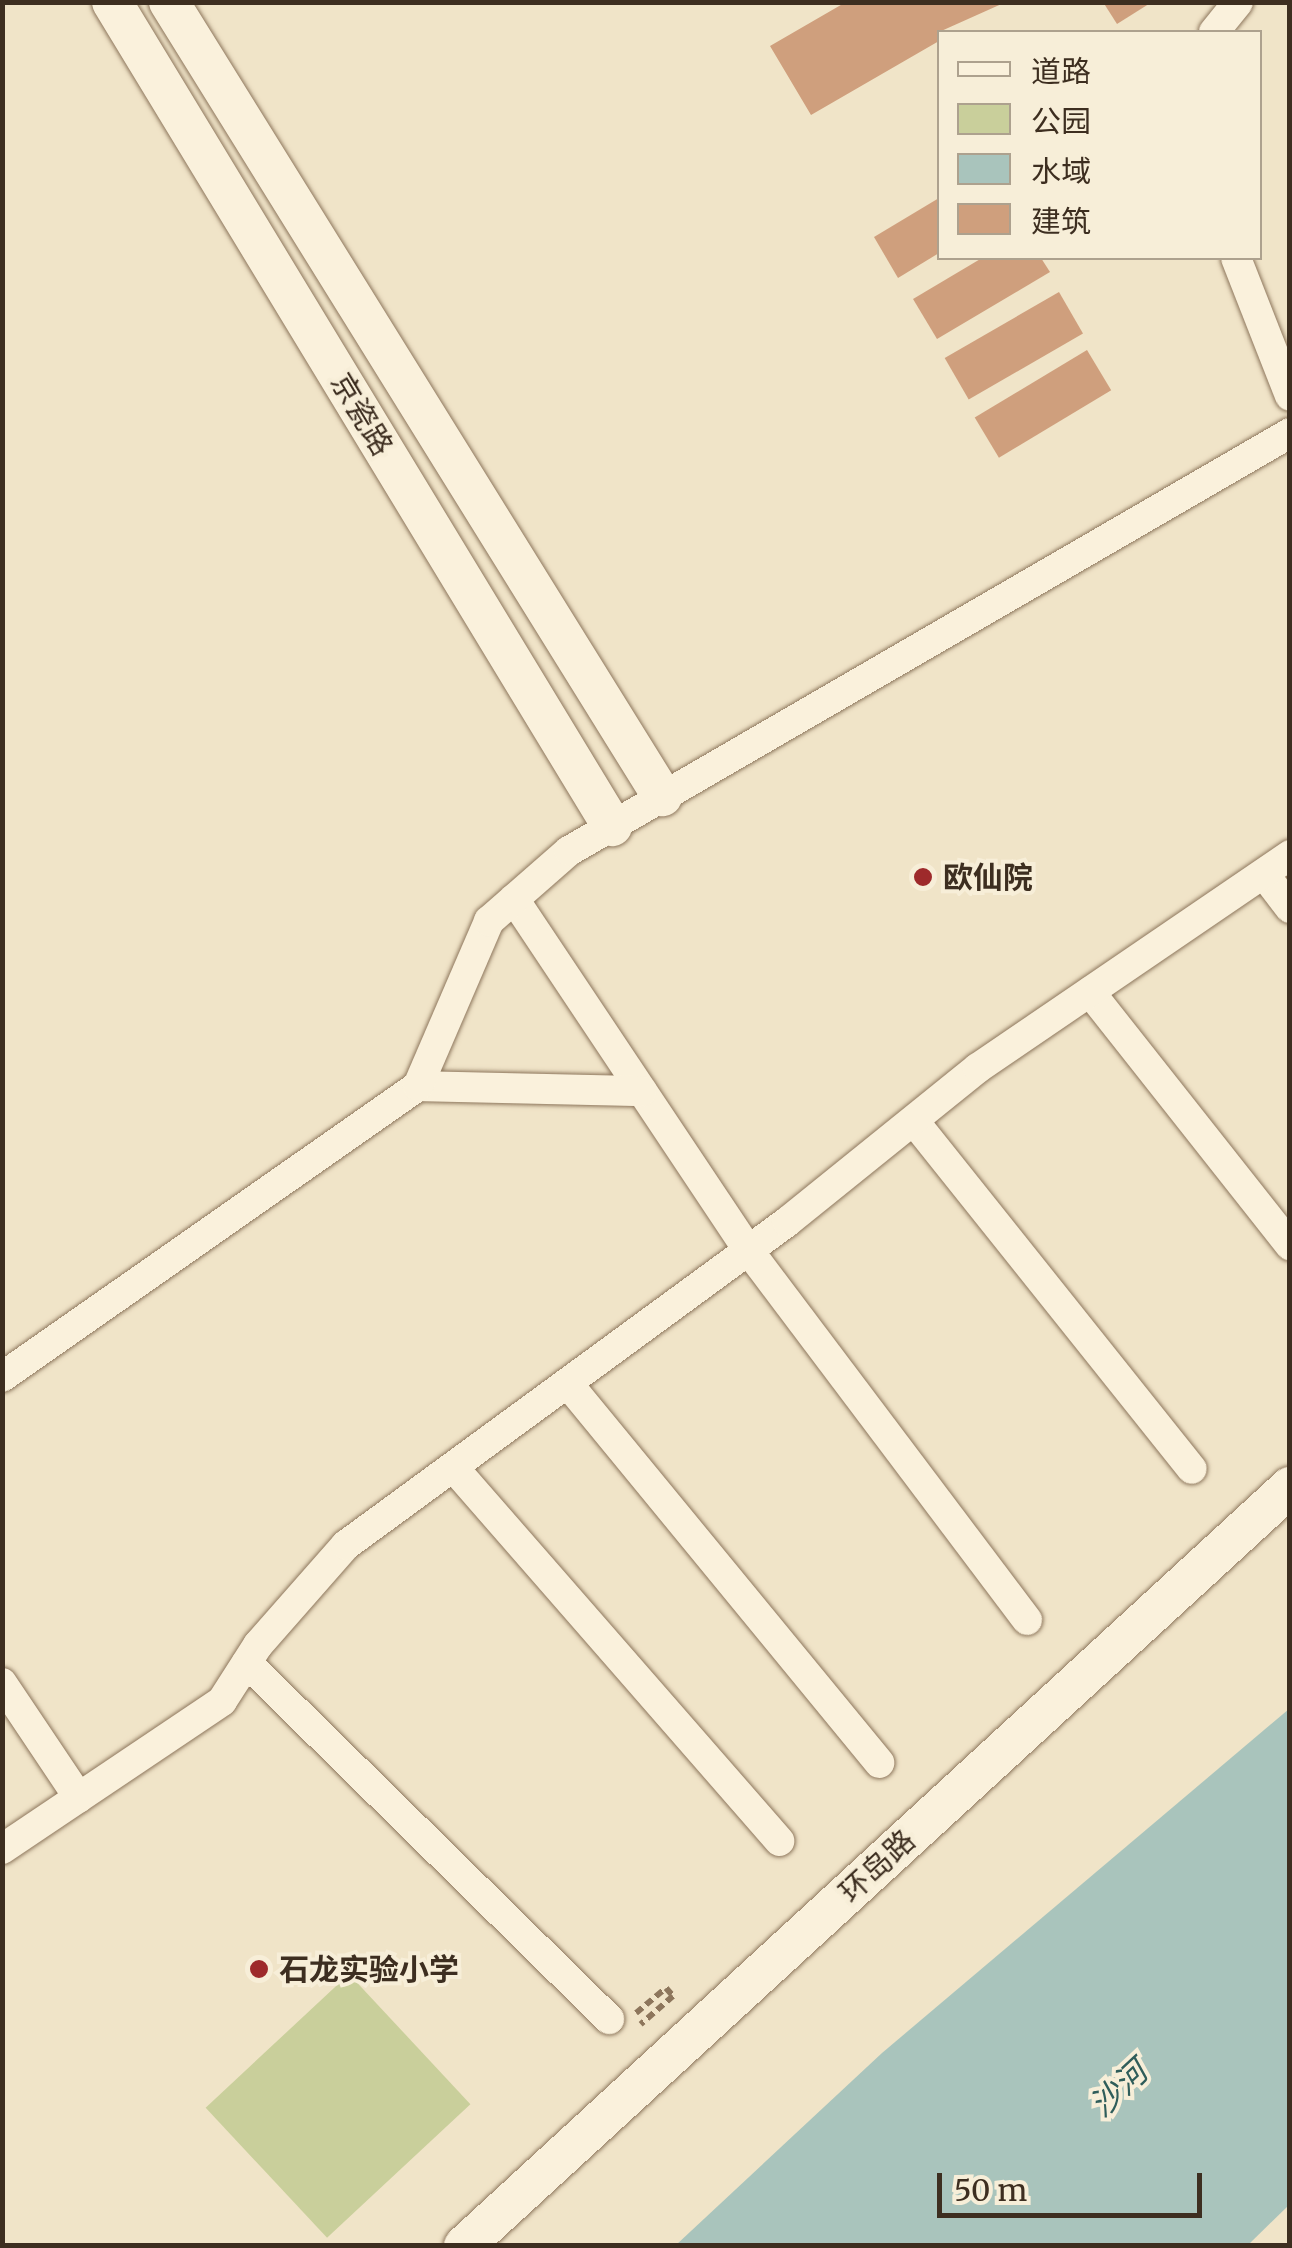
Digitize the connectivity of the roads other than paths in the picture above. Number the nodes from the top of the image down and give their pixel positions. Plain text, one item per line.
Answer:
1 (112, 2) edge
2 (169, 2) edge
3 (1238, 2) edge
4 (1216, 30) edge
5 (1237, 260) edge
6 (1290, 396) edge
7 (1290, 432) edge
8 (662, 796) junction
9 (612, 826) junction
10 (1290, 854) edge
11 (1264, 874) junction
12 (514, 899) junction
13 (1290, 908) edge
14 (1090, 992) junction
15 (418, 1086) junction
16 (642, 1091) junction
17 (914, 1121) junction
18 (1290, 1246) edge
19 (749, 1251) junction
20 (2, 1376) edge
21 (569, 1385) junction
22 (454, 1468) junction
23 (1192, 1469) dead end
24 (1290, 1488) edge
25 (1026, 1620) dead end
26 (247, 1663) junction
27 (2, 1683) edge
28 (878, 1763) dead end
29 (79, 1798) junction
30 (780, 1842) dead end
31 (2, 1849) edge
32 (609, 2019) dead end
33 (464, 2246) edge

1 - 9 street, 京瓷路
2 - 8 street, 京瓷路
3 - 4 street
5 - 6 street
7 - 8 street
8 - 9 street
9 - 12 street
10 - 11 street
11 - 13 street
11 - 14 street
12 - 15 street
12 - 16 street
14 - 17 street
14 - 18 street
15 - 16 street
15 - 20 street
16 - 19 street
17 - 19 street
17 - 23 street
19 - 21 street
19 - 25 street
21 - 22 street
21 - 28 street
22 - 26 street
22 - 30 street
24 - 33 street, 环岛路
26 - 29 street
26 - 32 street
27 - 29 street
29 - 31 street

